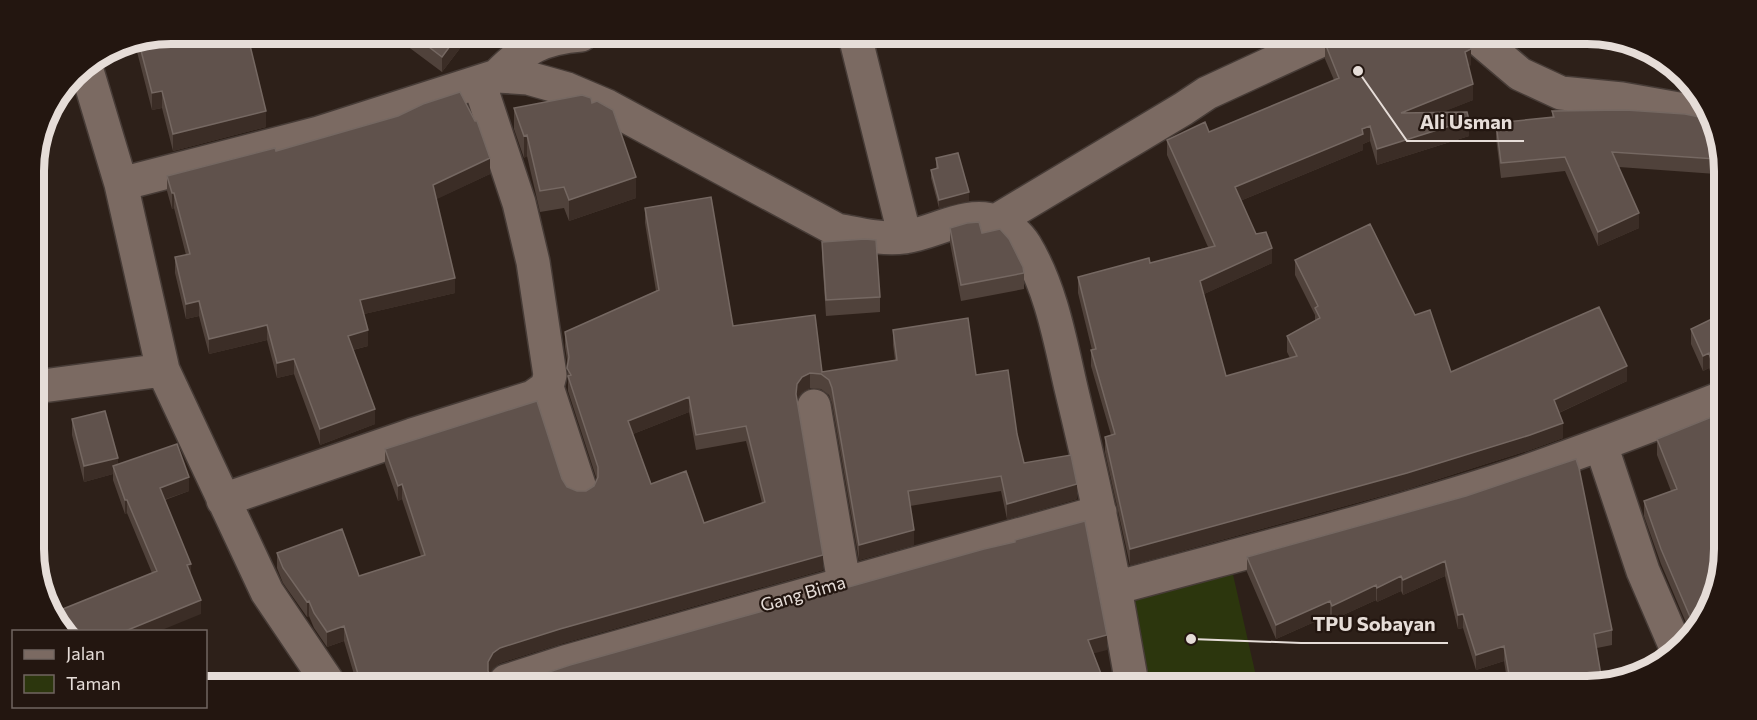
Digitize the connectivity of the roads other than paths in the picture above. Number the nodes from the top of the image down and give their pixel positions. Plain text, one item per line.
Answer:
1 (548, 44) edge
2 (857, 44) edge
3 (1313, 44) edge
4 (1485, 44) edge
5 (88, 74) edge
6 (494, 74) junction
7 (1700, 113) edge
8 (121, 184) junction
9 (996, 221) junction
10 (905, 237) junction
11 (163, 370) junction
12 (44, 386) edge
13 (547, 387) junction
14 (1714, 401) edge
15 (814, 406) dead end
16 (1600, 445) junction
17 (580, 488) edge
18 (224, 500) junction
19 (1100, 512) junction
20 (844, 583) junction
21 (1115, 588) junction
22 (1673, 641) edge
23 (324, 676) edge
24 (522, 676) edge
25 (1131, 676) edge

1 - 6 street
2 - 10 street
3 - 9 street
4 - 7 street
5 - 8 street
6 - 8 street
6 - 10 street
6 - 13 street
8 - 11 street
9 - 10 street
9 - 19 street
11 - 12 street
11 - 18 street
13 - 17 street
13 - 18 street
14 - 16 street
15 - 20 street
16 - 21 street
16 - 22 street
18 - 23 street
19 - 20 street, Gang Bima
19 - 21 street
20 - 24 street, Gang Bima
21 - 25 street

